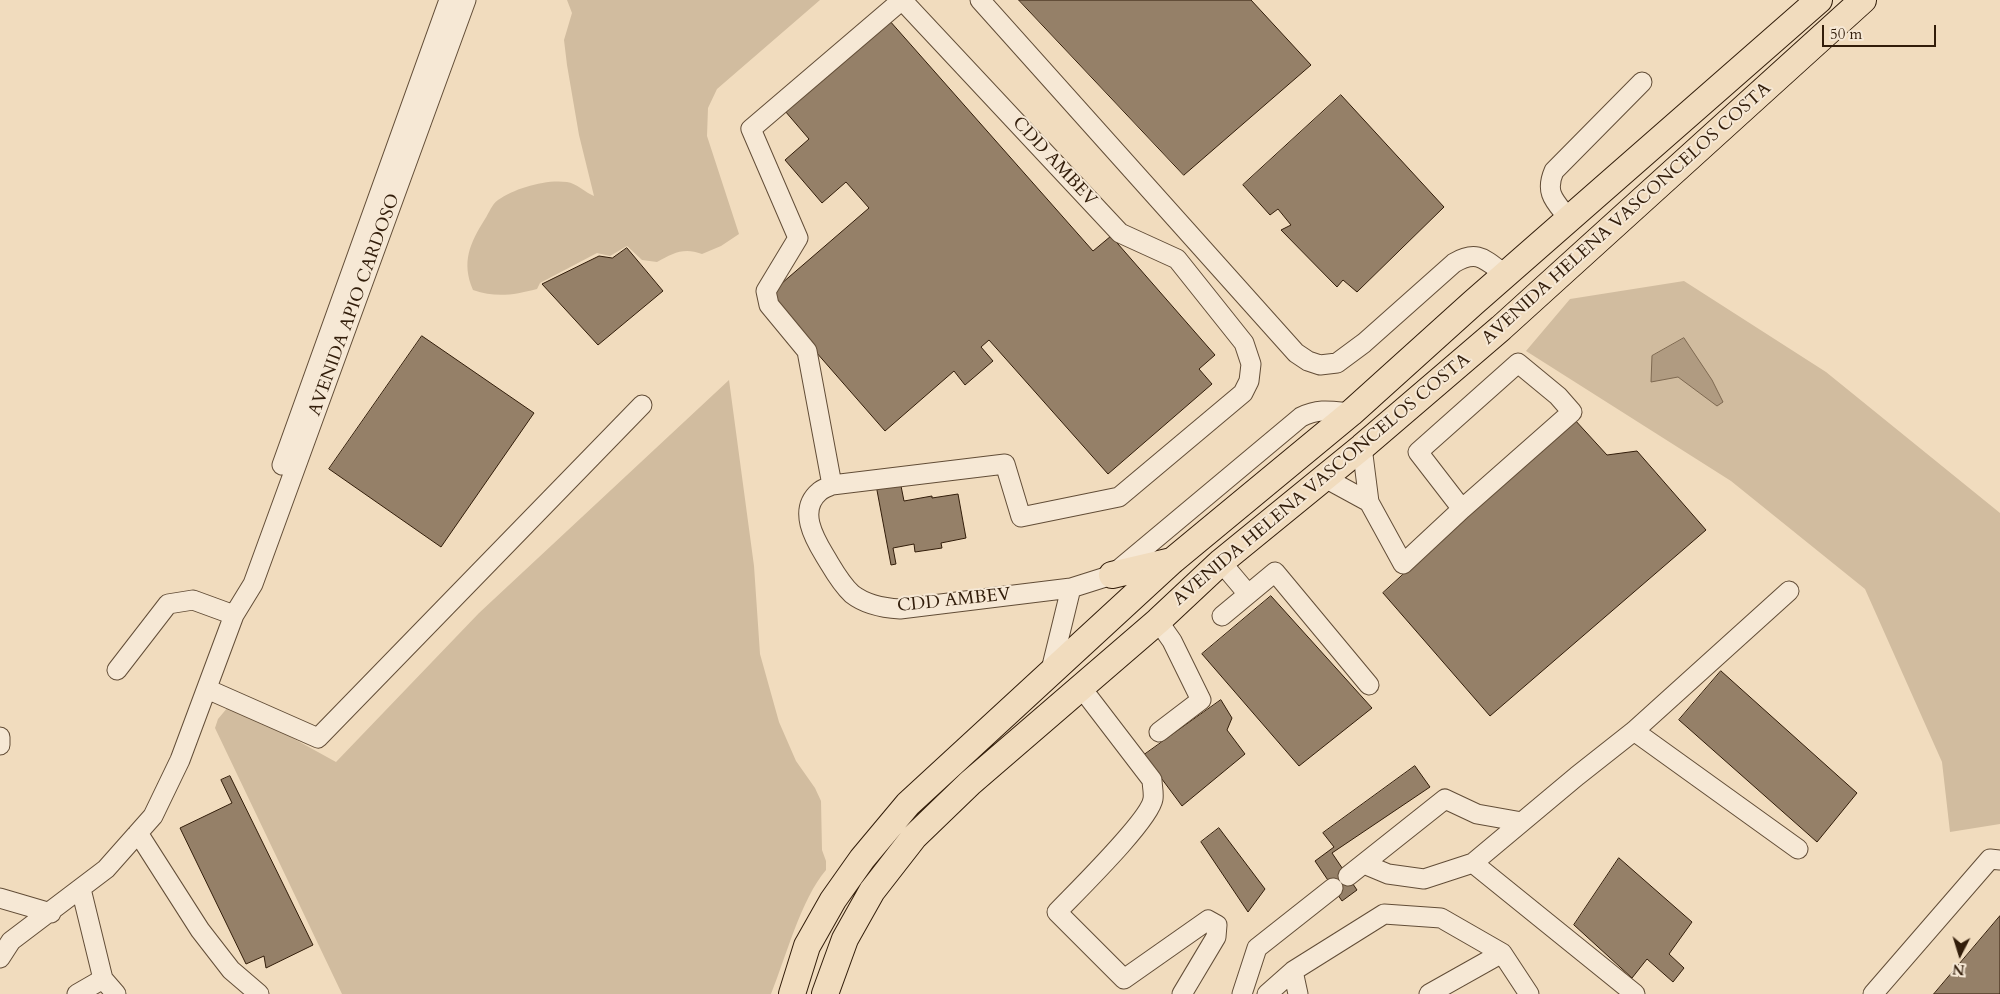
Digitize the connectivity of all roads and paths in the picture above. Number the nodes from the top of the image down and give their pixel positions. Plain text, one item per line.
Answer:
1 (450, 0) edge
2 (466, 0) edge
3 (980, 0) edge
4 (1819, 0) edge
5 (1863, 0) edge
6 (1642, 82) dead end
7 (1570, 219) junction
8 (1506, 275) junction
9 (642, 406) dead end
10 (1351, 413) junction
11 (1362, 447) junction
12 (1325, 478) junction
13 (832, 485) junction
14 (1369, 502) junction
15 (1462, 509) junction
16 (1172, 561) junction
17 (1221, 562) junction
18 (1112, 575) junction
19 (1071, 588) junction
20 (1789, 591) dead end
21 (1248, 594) junction
22 (236, 611) junction
23 (1222, 616) dead end
24 (1158, 620) junction
25 (117, 670) dead end
26 (1050, 675) junction
27 (1369, 685) dead end
28 (1080, 686) junction
29 (207, 689) junction
30 (1634, 731) junction
31 (1159, 732) dead end
32 (0, 737) edge
33 (0, 745) edge
34 (1522, 822) junction
35 (138, 833) junction
36 (1798, 849) dead end
37 (2000, 860) edge
38 (1473, 863) junction
39 (1364, 864) junction
40 (1348, 876) dead end
41 (1333, 888) dead end
42 (81, 889) junction
43 (0, 898) edge
44 (51, 913) junction
45 (6, 943) edge
46 (1502, 953) junction
47 (0, 958) edge
48 (1293, 971) junction
49 (103, 979) junction
50 (77, 994) edge
51 (116, 994) edge
52 (259, 994) edge
53 (792, 994) edge
54 (825, 994) edge
55 (1182, 994) edge
56 (1242, 994) edge
57 (1267, 994) edge
58 (1298, 994) edge
59 (1429, 994) edge
60 (1529, 994) edge
61 (1635, 994) edge
62 (1873, 994) edge

1 - 22 street, AVENIDA APIO CARDOSO
2 - 22 street, AVENIDA APIO CARDOSO
3 - 8 street
4 - 7 highway, AVENIDA HELENA VASCONCELOS COSTA
5 - 11 highway, AVENIDA HELENA VASCONCELOS COSTA
6 - 7 street
7 - 8 highway, AVENIDA HELENA VASCONCELOS COSTA
8 - 10 highway, AVENIDA HELENA VASCONCELOS COSTA
9 - 29 street
10 - 16 highway, AVENIDA HELENA VASCONCELOS COSTA
10 - 18 street
11 - 12 highway, AVENIDA HELENA VASCONCELOS COSTA
11 - 14 street
12 - 14 street
12 - 17 highway, AVENIDA HELENA VASCONCELOS COSTA
13 - 13 street, CDD AMBEV
13 - 19 street, CDD AMBEV
14 - 15 street
15 - 15 street
16 - 18 highway
16 - 26 highway, AVENIDA HELENA VASCONCELOS COSTA
17 - 21 street
17 - 24 highway, AVENIDA HELENA VASCONCELOS COSTA
18 - 19 street, CDD AMBEV
19 - 26 street
20 - 30 street
21 - 23 street
21 - 27 street
22 - 25 street
22 - 29 street, AVENIDA APIO CARDOSO
24 - 28 highway, AVENIDA HELENA VASCONCELOS COSTA
24 - 31 street
26 - 53 highway, AVENIDA HELENA VASCONCELOS COSTA
28 - 54 highway, AVENIDA HELENA VASCONCELOS COSTA
28 - 55 street
29 - 35 street, AVENIDA APIO CARDOSO
30 - 34 street
30 - 36 street
32 - 33 street
34 - 38 street
34 - 39 street
35 - 42 street, AVENIDA APIO CARDOSO
35 - 52 street
37 - 62 street
38 - 39 street
38 - 61 street
39 - 40 street
41 - 56 street
42 - 44 street, AVENIDA APIO CARDOSO
42 - 49 street
43 - 44 street
44 - 45 street, AVENIDA APIO CARDOSO
45 - 47 street, AVENIDA APIO CARDOSO
46 - 48 street
46 - 59 street
46 - 60 street
48 - 57 street
48 - 58 street
49 - 50 street
49 - 51 street

